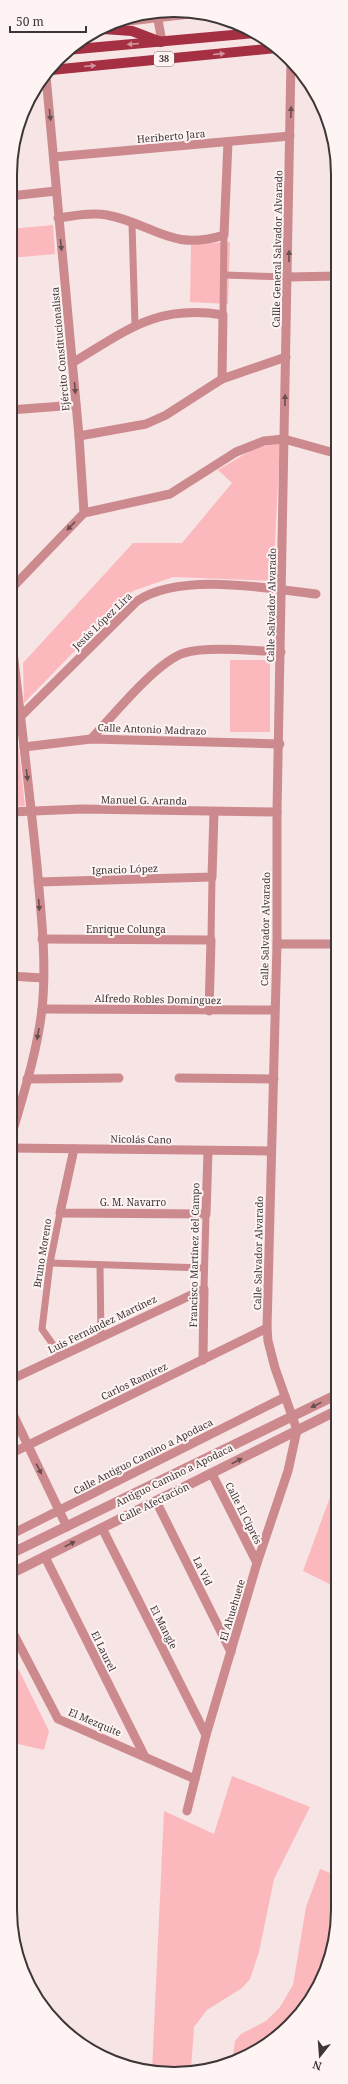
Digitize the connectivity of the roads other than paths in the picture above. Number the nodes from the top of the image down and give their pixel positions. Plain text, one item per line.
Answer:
1 (157, 18) edge
2 (111, 30) edge
3 (245, 34) edge
4 (162, 42) junction
5 (78, 49) edge
6 (269, 49) edge
7 (57, 69) edge
8 (291, 69) edge
9 (47, 82) edge
10 (290, 136) junction
11 (228, 142) junction
12 (54, 158) junction
13 (56, 191) junction
14 (17, 195) edge
15 (58, 218) junction
16 (132, 224) junction
17 (224, 235) junction
18 (224, 275) junction
19 (331, 276) edge
20 (288, 277) junction
21 (223, 315) junction
22 (135, 325) junction
23 (286, 357) junction
24 (72, 363) junction
25 (222, 379) junction
26 (76, 405) junction
27 (17, 409) edge
28 (79, 436) junction
29 (284, 439) junction
30 (331, 452) edge
31 (84, 513) junction
32 (17, 583) edge
33 (281, 590) junction
34 (316, 594) dead end
35 (281, 652) junction
36 (17, 683) edge
37 (21, 716) junction
38 (91, 739) junction
39 (280, 744) junction
40 (24, 747) junction
41 (32, 811) junction
42 (17, 812) edge
43 (214, 812) junction
44 (277, 812) junction
45 (212, 877) junction
46 (38, 882) junction
47 (42, 939) junction
48 (211, 940) junction
49 (277, 944) junction
50 (331, 944) edge
51 (17, 976) edge
52 (43, 978) junction
53 (42, 1008) junction
54 (274, 1010) junction
55 (209, 1011) junction
56 (119, 1078) dead end
57 (179, 1078) dead end
58 (27, 1079) junction
59 (274, 1079) junction
60 (17, 1116) edge
61 (17, 1148) edge
62 (74, 1149) junction
63 (208, 1150) junction
64 (271, 1151) junction
65 (60, 1213) junction
66 (206, 1214) junction
67 (50, 1264) junction
68 (100, 1265) junction
69 (204, 1268) junction
70 (204, 1289) junction
71 (267, 1328) junction
72 (101, 1338) junction
73 (61, 1356) junction
74 (203, 1360) junction
75 (17, 1377) edge
76 (285, 1397) junction
77 (331, 1397) edge
78 (331, 1414) edge
79 (294, 1415) junction
80 (17, 1424) edge
81 (298, 1430) junction
82 (26, 1445) junction
83 (17, 1450) edge
84 (212, 1474) junction
85 (156, 1501) junction
86 (60, 1510) junction
87 (67, 1527) junction
88 (102, 1528) junction
89 (17, 1532) edge
90 (17, 1551) edge
91 (45, 1557) junction
92 (257, 1563) junction
93 (17, 1571) edge
94 (17, 1641) edge
95 (231, 1652) junction
96 (206, 1735) junction
97 (144, 1755) junction
98 (195, 1779) junction
99 (187, 1812) dead end

1 - 4 street
2 - 4 main road
3 - 4 main road, 38
4 -> 5 main road, 38
7 -> 6 main road, 38
10 -> 8 street, Callle General Salvador Alvarado
9 -> 12 street, Ejército Constitucionalista
10 - 11 street, Heriberto Jara
20 -> 10 street, Callle General Salvador Alvarado
11 - 12 street, Heriberto Jara
11 - 17 street
12 - 13 street, Ejército Constitucionalista
13 - 14 street
13 - 15 street, Ejército Constitucionalista
15 - 16 street
15 -> 24 street, Ejército Constitucionalista
16 - 17 street
16 - 22 street
17 - 18 street
18 - 20 street
18 - 21 street
19 - 20 street
20 - 23 street, Callle General Salvador Alvarado
21 - 22 street
21 - 25 street
22 - 24 street
23 - 25 street
29 -> 23 street, Callle General Salvador Alvarado
24 -> 26 street, Ejército Constitucionalista
25 - 28 street
26 - 27 street
26 - 28 street, Ejército Constitucionalista
28 - 31 street, Ejército Constitucionalista
29 - 30 street
29 - 31 street
29 - 33 street, Calle Salvador Alvarado
31 -> 32 street
33 - 34 street, Jesús López Lira
33 - 35 street, Calle Salvador Alvarado
33 - 37 street, Jesús López Lira
35 - 38 street
35 - 39 street, Calle Salvador Alvarado
36 - 37 street
37 - 40 street
38 - 39 street, Calle Antonio Madrazo
38 - 40 street, Calle Antonio Madrazo
39 - 44 street, Calle Salvador Alvarado
40 -> 41 street
41 - 42 street, Manuel G. Aranda
41 - 43 street, Manuel G. Aranda
41 - 46 street
43 - 44 street, Manuel G. Aranda
43 - 45 street
44 - 49 street, Calle Salvador Alvarado
45 - 46 street, Ignacio López
45 - 48 street
46 -> 47 street
47 - 48 street, Enrique Colunga
47 - 52 street
48 - 55 street
49 - 50 street
49 - 54 street, Calle Salvador Alvarado
51 - 52 street
52 - 53 street
53 - 55 street, Alfredo Robles Domínguez
53 -> 58 street
54 - 55 street, Alfredo Robles Domínguez
54 - 59 street, Calle Salvador Alvarado
56 - 58 street
57 - 59 street
58 - 60 street
59 - 64 street, Calle Salvador Alvarado
61 - 62 street, Nicolás Cano
62 - 63 street, Nicolás Cano
62 - 65 street, Bruno Moreno
63 - 64 street, Nicolás Cano
63 - 66 street, Francisco Martínez del Campo
64 - 71 street, Calle Salvador Alvarado
65 - 66 street, G. M. Navarro
65 - 67 street, Bruno Moreno
66 - 69 street, Francisco Martínez del Campo
67 - 68 street
67 - 73 street, Bruno Moreno
68 - 69 street
68 - 72 street
69 - 70 street, Francisco Martínez del Campo
70 - 72 street, Luis Fernández Martínez
70 - 74 street, Francisco Martínez del Campo
71 - 74 street, Carlos Ramírez
71 - 76 street, Calle Salvador Alvarado
72 - 73 street, Luis Fernández Martínez
73 - 75 street, Luis Fernández Martínez
74 - 82 street, Carlos Ramírez
76 - 79 street, Calle Salvador Alvarado
76 - 86 street, Calle Antiguo Camino a Apodaca
77 -> 79 street, Antiguo Camino a Apodaca
78 - 81 street
79 - 81 street, El Ahuehuete
79 - 87 street, Antiguo Camino a Apodaca
80 - 82 street
84 -> 81 street, Calle Afectación
81 - 92 street, El Ahuehuete
82 - 83 street, Carlos Ramírez
82 -> 86 street
84 - 85 street, Calle Afectación
84 - 92 street, Calle El Ciprés
85 - 88 street, Calle Afectación
85 - 95 street, La Vid
86 - 87 street
86 - 89 street, Calle Antiguo Camino a Apodaca
87 - 90 street, Antiguo Camino a Apodaca
91 -> 88 street, Calle Afectación
88 - 96 street, El Mangle
91 - 93 street, Calle Afectación
91 - 97 street, El Laurel
92 - 95 street, El Ahuehuete
94 - 97 street, El Mezquite
95 - 96 street, El Ahuehuete
96 - 98 street, El Ahuehuete
97 - 98 street, El Mezquite
98 - 99 street, El Ahuehuete

